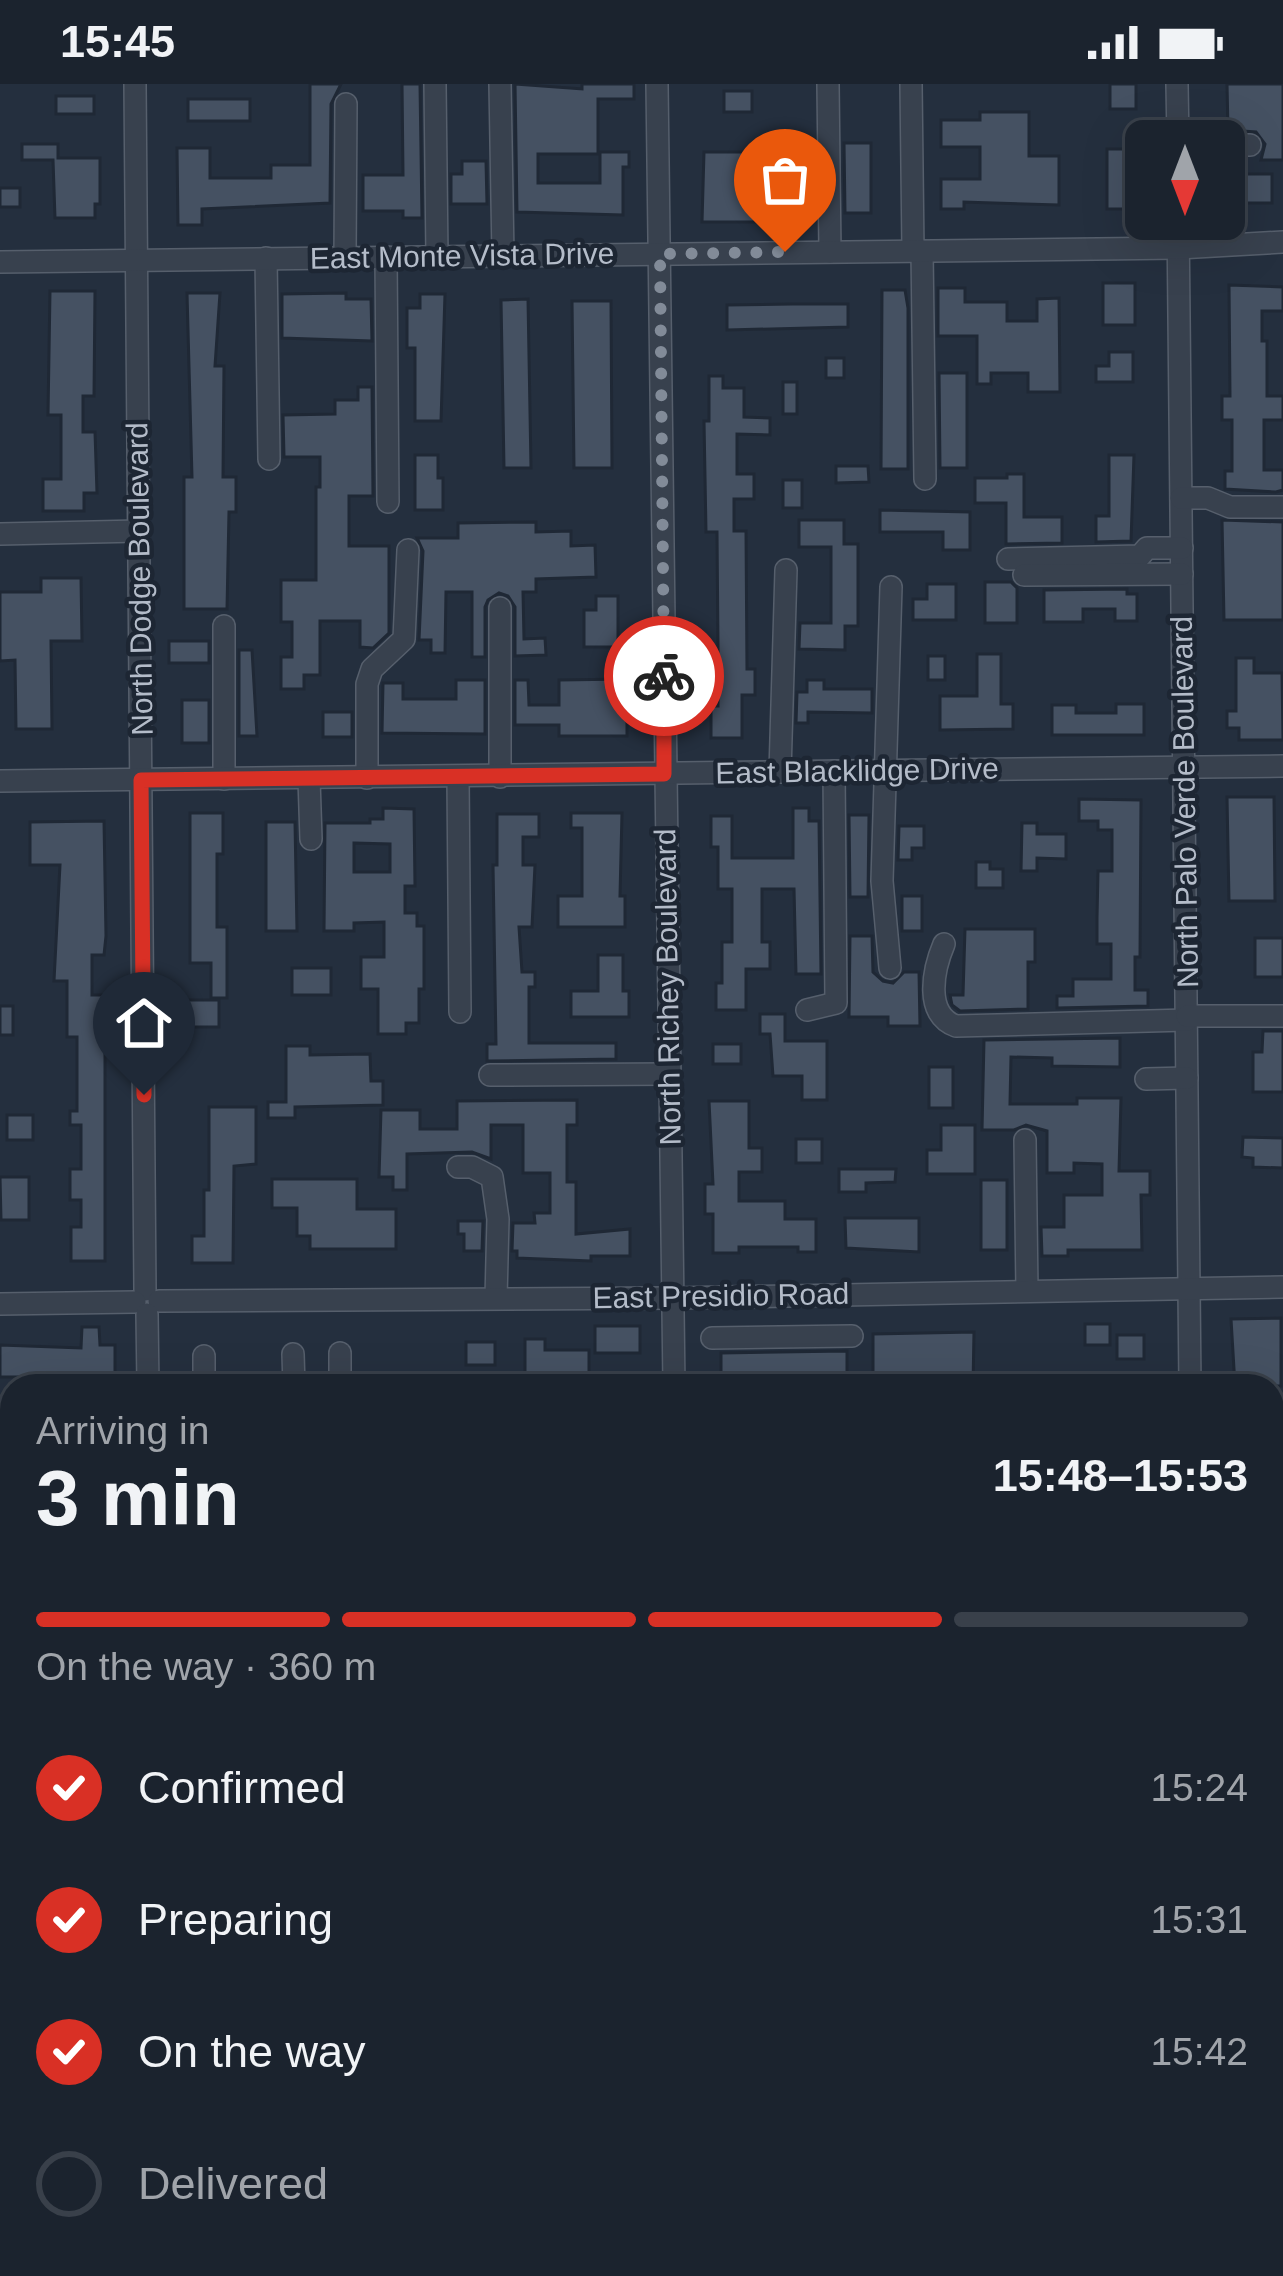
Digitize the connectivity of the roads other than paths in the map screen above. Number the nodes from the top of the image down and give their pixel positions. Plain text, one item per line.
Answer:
1 (135, 84) edge
2 (435, 84) edge
3 (500, 84) edge
4 (657, 84) edge
5 (828, 84) edge
6 (911, 84) edge
7 (1177, 84) edge
8 (346, 104) dead end
9 (1178, 120) edge
10 (1245, 146) edge
11 (1250, 146) dead end
12 (1179, 240) edge
13 (1283, 242) edge
14 (1179, 248) junction
15 (917, 251) junction
16 (830, 252) junction
17 (660, 254) junction
18 (437, 256) junction
19 (502, 256) junction
20 (345, 257) junction
21 (386, 257) junction
22 (266, 258) junction
23 (136, 260) junction
24 (0, 262) edge
25 (268, 459) dead end
26 (925, 478) dead end
27 (640, 497) dead end
28 (663, 497) junction
29 (1181, 498) junction
30 (388, 502) dead end
31 (1283, 506) edge
32 (140, 530) junction
33 (0, 533) edge
34 (1182, 548) junction
35 (408, 550) dead end
36 (1008, 559) dead end
37 (786, 570) dead end
38 (1182, 574) junction
39 (1024, 575) dead end
40 (891, 586) dead end
41 (500, 608) dead end
42 (224, 626) dead end
43 (1283, 766) edge
44 (1185, 768) junction
45 (886, 770) junction
46 (834, 771) junction
47 (780, 772) junction
48 (664, 774) junction
49 (500, 777) junction
50 (367, 778) junction
51 (458, 778) junction
52 (224, 779) junction
53 (309, 779) junction
54 (141, 780) junction
55 (0, 781) edge
56 (311, 839) dead end
57 (944, 944) dead end
58 (890, 968) dead end
59 (807, 1010) dead end
60 (460, 1012) dead end
61 (1283, 1016) edge
62 (1187, 1018) junction
63 (669, 1074) junction
64 (490, 1075) dead end
65 (1187, 1078) junction
66 (1147, 1079) dead end
67 (1025, 1140) dead end
68 (458, 1167) dead end
69 (1283, 1287) edge
70 (1189, 1289) junction
71 (1027, 1291) junction
72 (496, 1298) junction
73 (674, 1298) junction
74 (147, 1301) junction
75 (0, 1304) edge
76 (853, 1336) dead end
77 (712, 1338) dead end
78 (340, 1353) dead end
79 (293, 1354) dead end
80 (204, 1356) dead end
81 (148, 1374) edge
82 (204, 1374) edge
83 (294, 1374) edge
84 (340, 1374) edge
85 (674, 1374) edge
86 (1190, 1374) edge

1 - 23 street, North Dodge Boulevard
2 - 18 street
3 - 19 street
4 - 17 street, North Richey Boulevard
5 - 16 street
6 - 15 street
7 - 9 street
8 - 20 street
10 - 11 street
12 - 14 street, North Palo Verde Boulevard
13 - 14 street, East Monte Vista Drive
14 - 15 street, East Monte Vista Drive
14 - 29 street, North Palo Verde Boulevard
15 - 16 street, East Monte Vista Drive
15 - 26 street
16 - 17 street, East Monte Vista Drive
17 - 19 street, East Monte Vista Drive
17 - 28 street, North Richey Boulevard
18 - 19 street, East Monte Vista Drive
18 - 21 street, East Monte Vista Drive
20 - 21 street, East Monte Vista Drive
20 - 22 street, East Monte Vista Drive
21 - 30 street
22 - 23 street, East Monte Vista Drive
22 - 25 street
23 - 24 street, East Monte Vista Drive
23 - 32 street, North Dodge Boulevard
27 - 28 street
28 - 48 street, North Richey Boulevard
29 - 31 street
29 - 34 street, North Palo Verde Boulevard
32 - 33 street
32 - 54 street, North Dodge Boulevard
34 - 36 street
34 - 38 street, North Palo Verde Boulevard
35 - 50 street
37 - 47 street
38 - 39 street
38 - 44 street, North Palo Verde Boulevard
40 - 45 street
41 - 49 street
42 - 52 street
43 - 44 street, East Blacklidge Drive
44 - 45 street, East Blacklidge Drive
44 - 62 street, North Palo Verde Boulevard
45 - 46 street, East Blacklidge Drive
45 - 58 street
46 - 47 street, East Blacklidge Drive
46 - 59 street
47 - 48 street, East Blacklidge Drive
48 - 49 street, East Blacklidge Drive
48 - 63 street, North Richey Boulevard
49 - 51 street, East Blacklidge Drive
50 - 51 street, East Blacklidge Drive
50 - 53 street, East Blacklidge Drive
51 - 60 street
52 - 53 street, East Blacklidge Drive
52 - 54 street, East Blacklidge Drive
53 - 56 street
54 - 55 street, East Blacklidge Drive
54 - 74 street, North Dodge Boulevard
57 - 62 street
61 - 62 street
62 - 65 street, North Palo Verde Boulevard
63 - 64 street
63 - 73 street, North Richey Boulevard
65 - 66 street
65 - 70 street, North Palo Verde Boulevard
67 - 71 street
68 - 72 street
69 - 70 street, East Presidio Road
70 - 71 street, East Presidio Road
70 - 86 street, North Palo Verde Boulevard
71 - 73 street, East Presidio Road
72 - 73 street, East Presidio Road
72 - 74 street, East Presidio Road
73 - 85 street, North Richey Boulevard
74 - 75 street, East Presidio Road
74 - 81 street, North Dodge Boulevard
76 - 77 street
78 - 84 street
79 - 83 street
80 - 82 street

